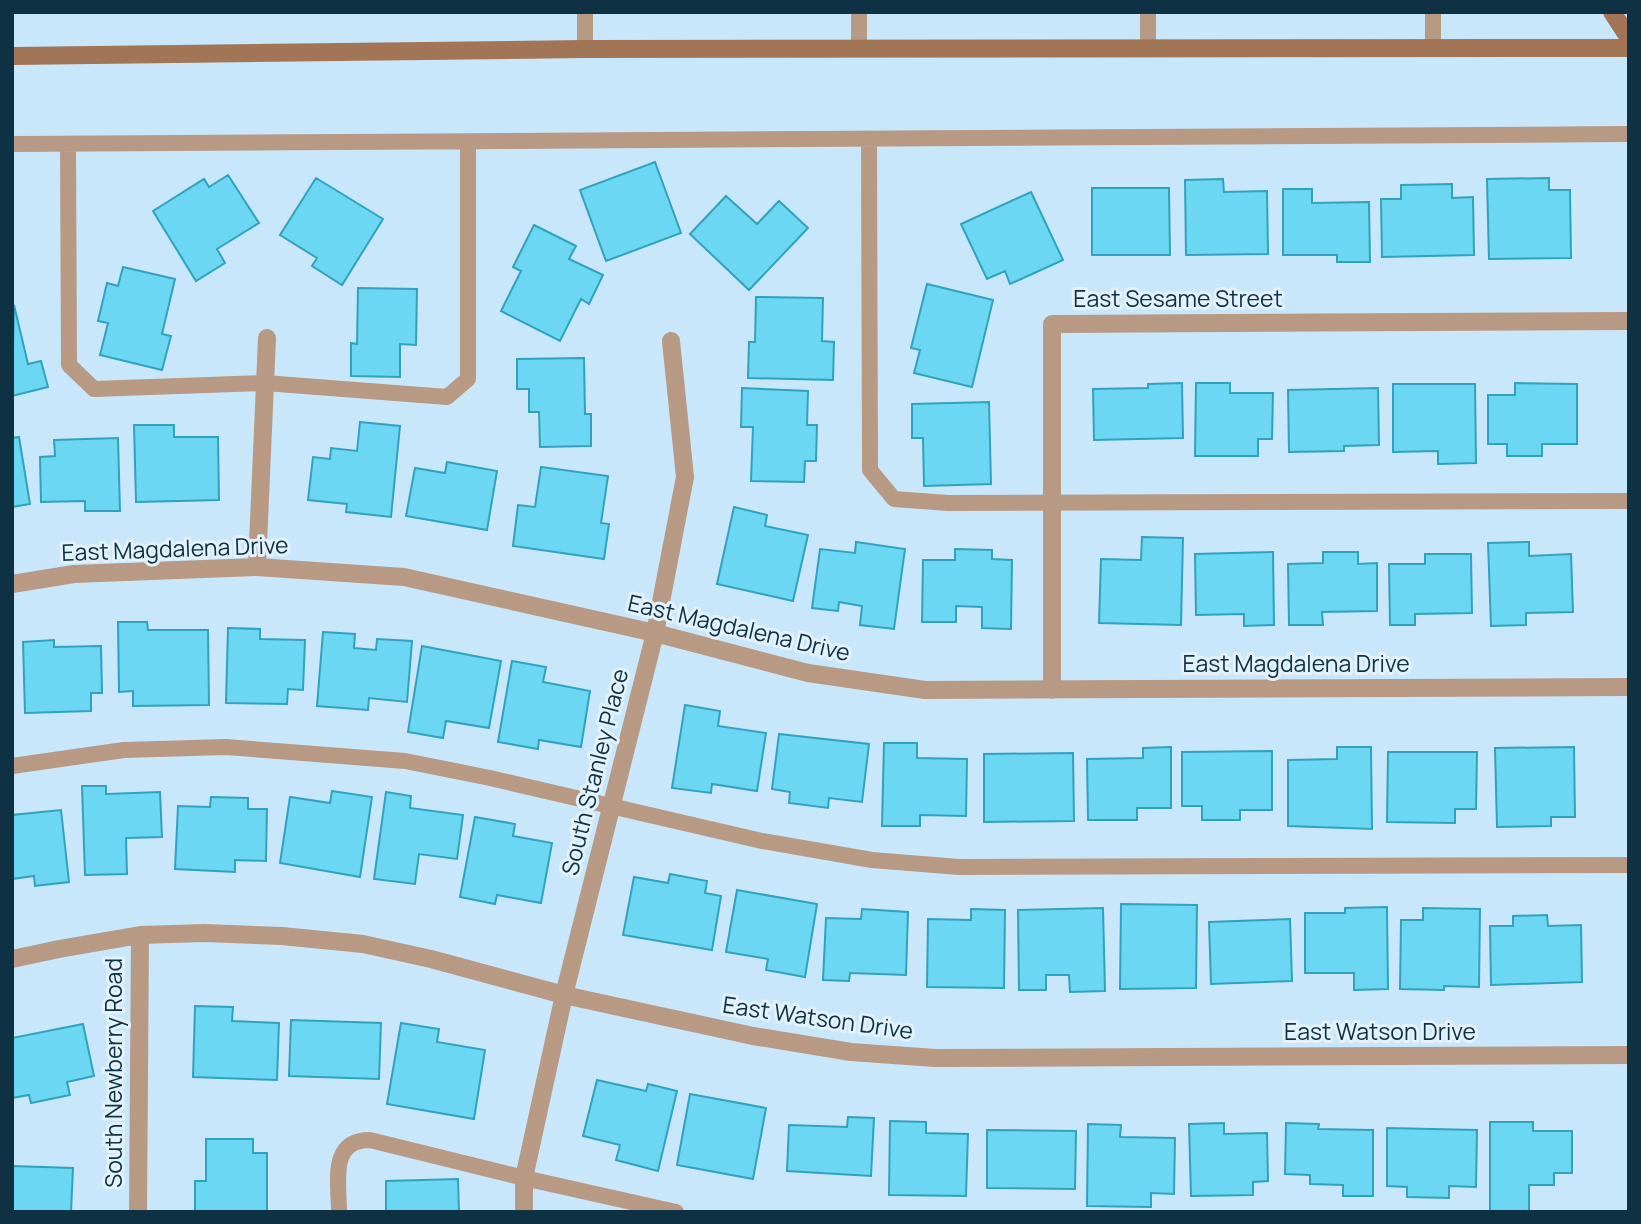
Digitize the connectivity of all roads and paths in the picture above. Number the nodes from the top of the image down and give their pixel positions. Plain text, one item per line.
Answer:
1 (585, 12) edge
2 (859, 12) edge
3 (1148, 12) edge
4 (1433, 12) edge
5 (1612, 12) edge
6 (1629, 38) edge
7 (1148, 47) junction
8 (1433, 47) junction
9 (859, 48) junction
10 (1629, 48) edge
11 (585, 49) junction
12 (12, 56) edge
13 (1629, 135) edge
14 (869, 139) junction
15 (468, 142) junction
16 (12, 144) edge
17 (68, 144) junction
18 (1629, 321) edge
19 (267, 338) dead end
20 (671, 341) dead end
21 (265, 383) junction
22 (1629, 501) edge
23 (1052, 503) junction
24 (257, 567) junction
25 (12, 584) edge
26 (654, 634) junction
27 (1629, 687) edge
28 (1052, 690) junction
29 (12, 766) edge
30 (611, 806) junction
31 (1629, 865) edge
32 (140, 935) junction
33 (12, 959) edge
34 (564, 995) junction
35 (1629, 1055) edge
36 (524, 1178) junction
37 (138, 1212) edge
38 (339, 1212) edge
39 (523, 1212) edge
40 (677, 1212) edge

1 - 11 lane
2 - 9 lane
3 - 7 lane
4 - 8 lane
5 - 6 street
7 - 8 street
7 - 9 street
8 - 10 street
9 - 11 street
11 - 12 street
13 - 14 lane
14 - 15 lane
14 - 23 lane
15 - 17 lane
15 - 21 lane
16 - 17 lane
17 - 21 lane
18 - 23 street, East Sesame Street
19 - 21 street
20 - 26 street, South Stanley Place
21 - 24 street
22 - 23 lane
23 - 28 street, East Sesame Street
24 - 25 street, East Magdalena Drive
24 - 26 street, East Magdalena Drive
26 - 28 street, East Magdalena Drive
26 - 30 street, South Stanley Place
27 - 28 street, East Magdalena Drive
29 - 30 lane
30 - 31 lane
30 - 34 street, South Stanley Place
32 - 33 street, East Watson Drive
32 - 34 street, East Watson Drive
32 - 37 street, South Newberry Road
34 - 35 street, East Watson Drive
34 - 36 street, South Stanley Place
36 - 38 lane
36 - 39 street, South Stanley Place
36 - 40 lane

